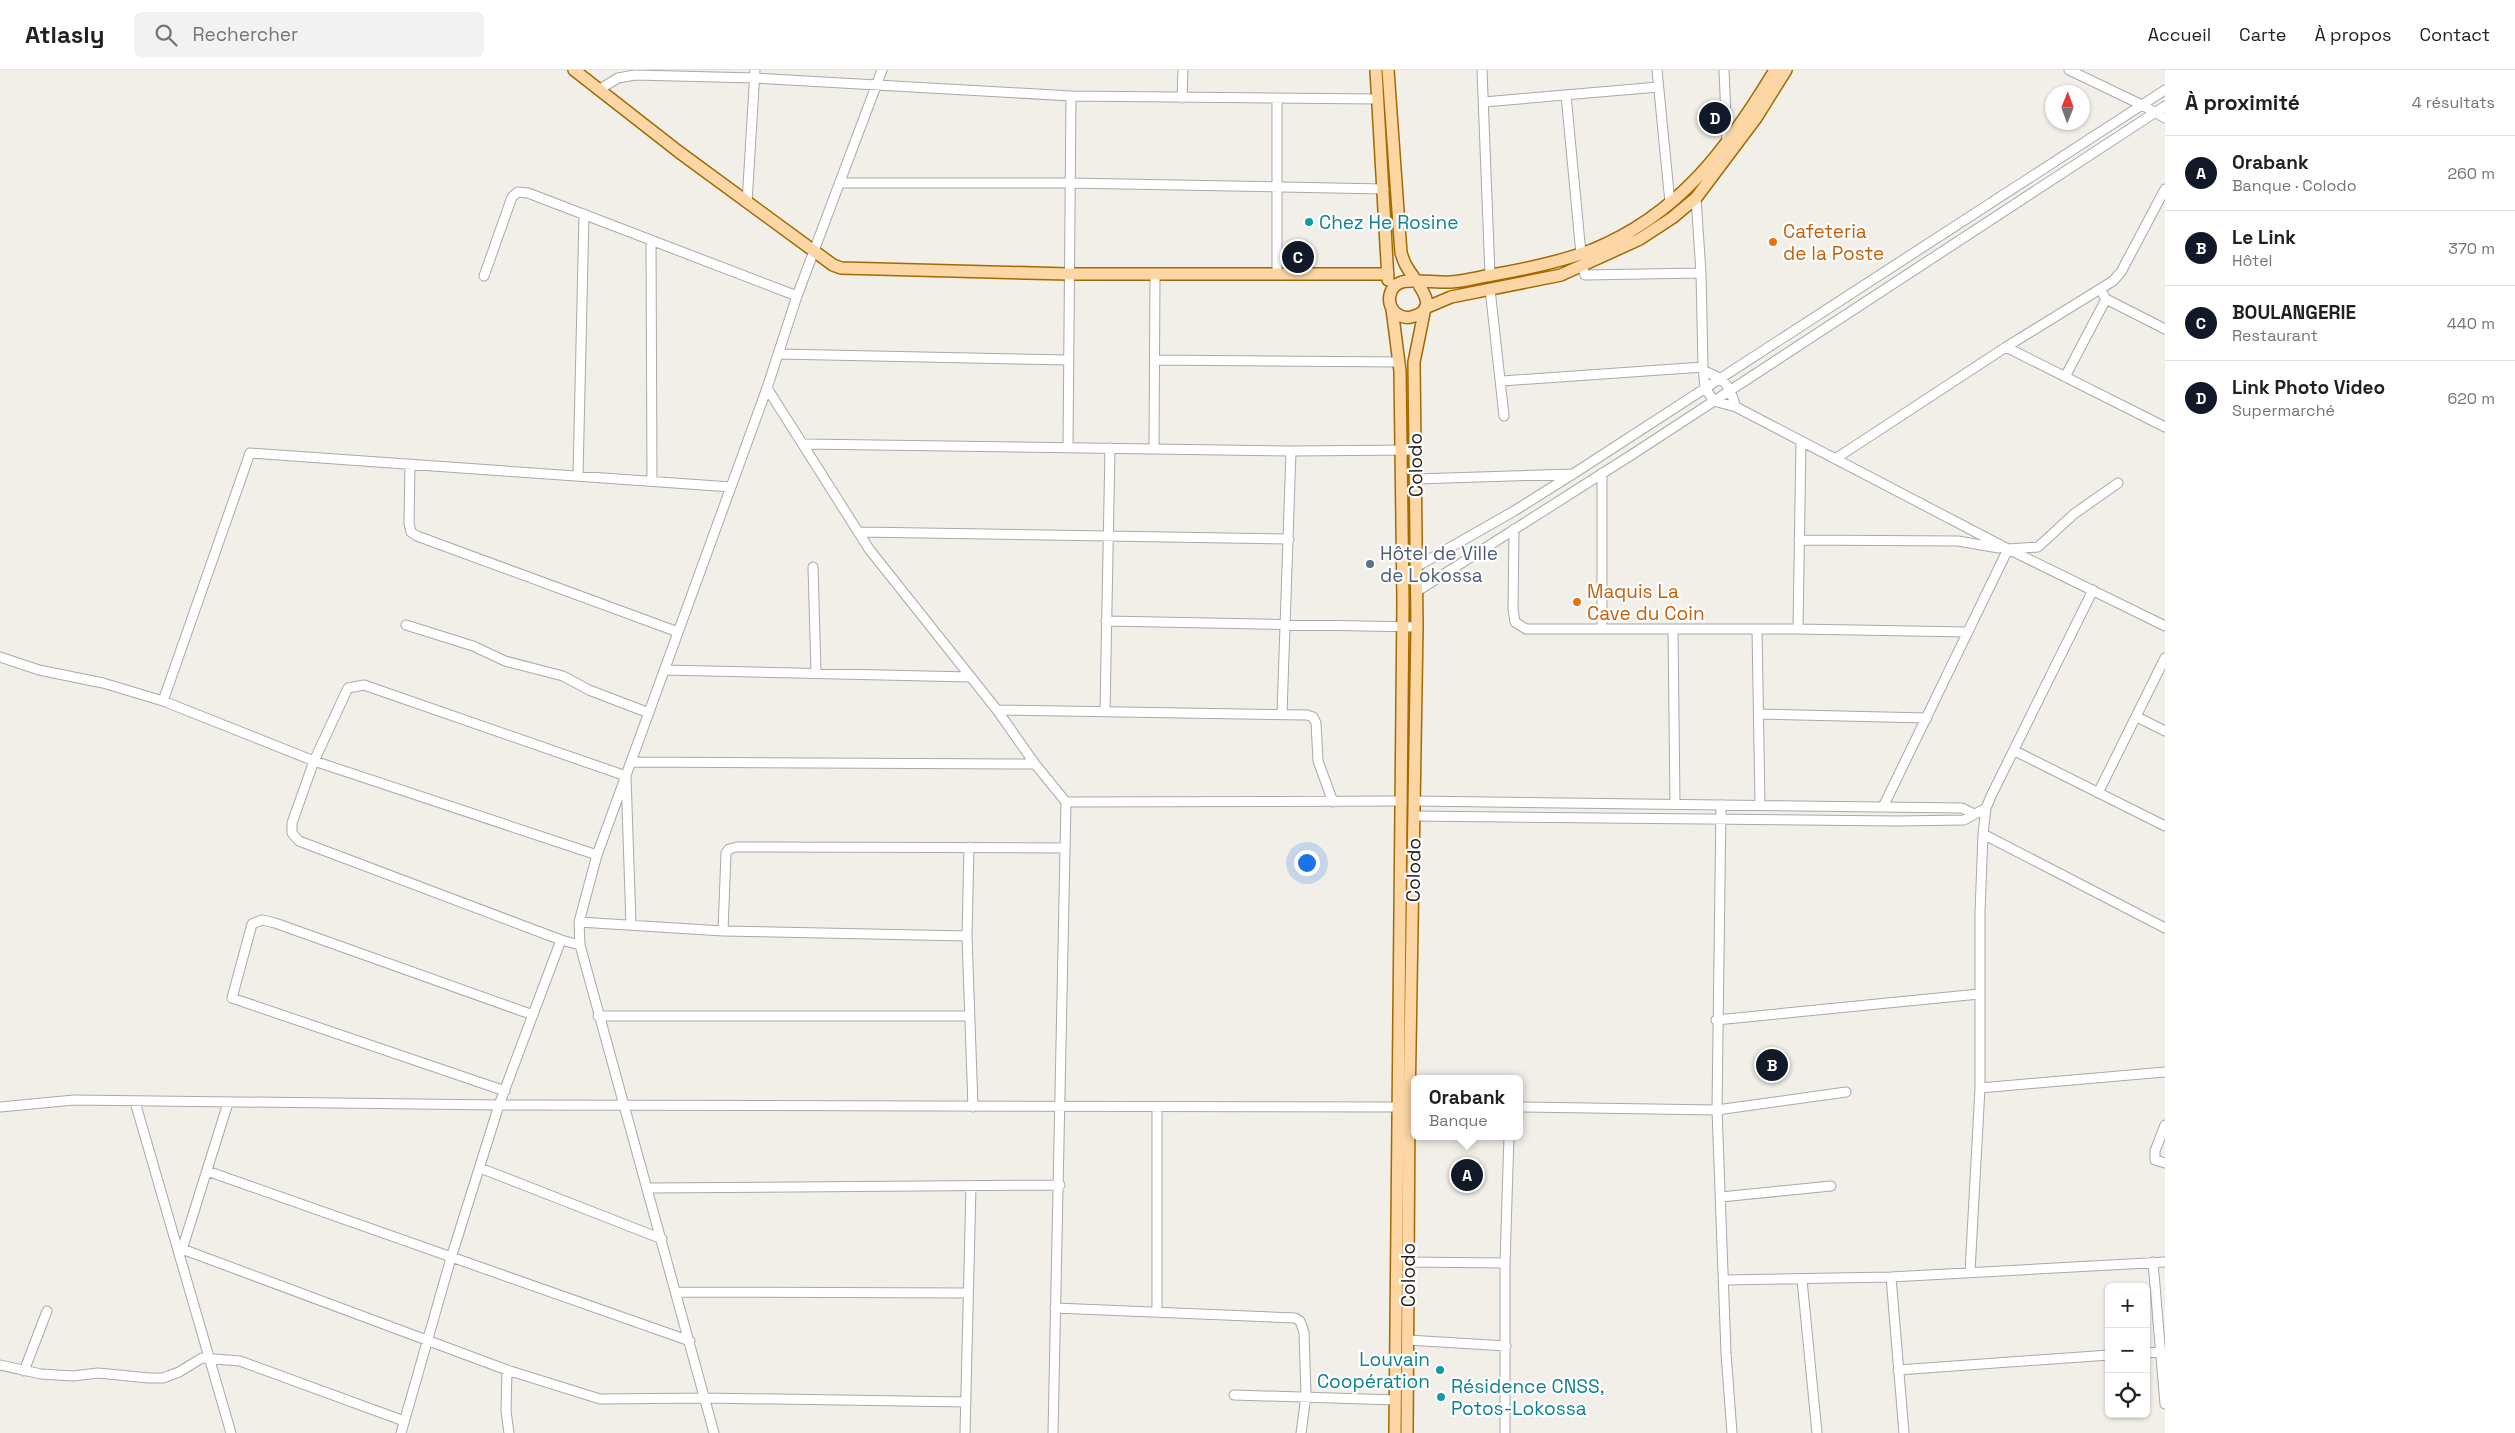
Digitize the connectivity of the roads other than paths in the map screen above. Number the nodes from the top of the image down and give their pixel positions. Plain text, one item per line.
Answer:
1 (574, 70) edge
2 (882, 70) edge
3 (1183, 70) edge
4 (1376, 70) edge
5 (1388, 70) edge
6 (1482, 70) edge
7 (1656, 70) edge
8 (1724, 70) edge
9 (1775, 70) edge
10 (1786, 70) edge
11 (2069, 70) edge
12 (755, 74) edge
13 (876, 86) junction
14 (1658, 87) junction
15 (600, 89) junction
16 (2165, 90) edge
17 (1566, 95) junction
18 (1070, 96) junction
19 (1182, 98) junction
20 (1277, 99) junction
21 (1378, 99) junction
22 (1484, 102) junction
23 (2142, 105) junction
24 (2165, 106) edge
25 (2155, 112) junction
26 (2165, 118) edge
27 (1727, 143) junction
28 (841, 183) junction
29 (1069, 183) junction
30 (1276, 186) junction
31 (1384, 189) junction
32 (2165, 189) edge
33 (1696, 198) junction
34 (747, 203) junction
35 (1670, 204) junction
36 (584, 214) junction
37 (651, 240) junction
38 (814, 252) junction
39 (1581, 254) junction
40 (1582, 266) junction
41 (1277, 273) junction
42 (1701, 273) junction
43 (1068, 274) junction
44 (1154, 274) junction
45 (1388, 274) junction
46 (484, 276) dead end
47 (1490, 276) junction
48 (1416, 282) junction
49 (1490, 289) junction
50 (2100, 289) junction
51 (797, 296) junction
52 (2106, 299) junction
53 (1390, 305) junction
54 (1425, 308) junction
55 (2165, 329) edge
56 (2006, 347) junction
57 (778, 354) junction
58 (1068, 360) junction
59 (1155, 360) junction
60 (1399, 362) junction
61 (1703, 369) junction
62 (1721, 377) junction
63 (2065, 377) junction
64 (1502, 381) junction
65 (767, 388) junction
66 (1705, 388) junction
67 (1730, 390) junction
68 (1714, 401) junction
69 (1736, 407) junction
70 (1504, 416) dead end
71 (2165, 427) edge
72 (1801, 441) junction
73 (805, 444) junction
74 (1068, 447) junction
75 (1110, 448) junction
76 (1154, 448) junction
77 (1400, 450) junction
78 (1414, 450) junction
79 (1291, 451) junction
80 (1835, 459) junction
81 (410, 464) junction
82 (1602, 473) junction
83 (1573, 474) junction
84 (578, 476) junction
85 (1416, 479) junction
86 (652, 481) junction
87 (2118, 483) dead end
88 (731, 487) junction
89 (1514, 529) junction
90 (859, 532) junction
91 (1108, 536) junction
92 (1289, 539) junction
93 (1799, 540) junction
94 (2008, 550) junction
95 (813, 567) dead end
96 (1416, 567) junction
97 (2093, 590) junction
98 (1416, 592) junction
99 (1106, 621) junction
100 (406, 625) dead end
101 (1285, 625) junction
102 (2165, 626) edge
103 (1402, 627) junction
104 (1417, 628) junction
105 (1602, 628) junction
106 (1673, 629) junction
107 (1757, 629) junction
108 (1798, 629) junction
109 (678, 632) junction
110 (1967, 632) junction
111 (0, 657) edge
112 (2165, 658) edge
113 (664, 670) junction
114 (816, 673) junction
115 (970, 677) junction
116 (163, 701) junction
117 (997, 710) junction
118 (1105, 710) junction
119 (648, 713) junction
120 (1282, 714) junction
121 (1758, 714) junction
122 (2137, 717) junction
123 (1926, 718) junction
124 (2165, 731) edge
125 (2015, 751) junction
126 (314, 761) junction
127 (631, 762) junction
128 (1035, 764) junction
129 (626, 776) junction
130 (2098, 793) junction
131 (1414, 801) junction
132 (1066, 802) junction
133 (1333, 802) junction
134 (1402, 802) junction
135 (1675, 804) junction
136 (1721, 805) junction
137 (1760, 805) junction
138 (1883, 808) junction
139 (1986, 808) junction
140 (1974, 814) junction
141 (1414, 816) junction
142 (1721, 820) junction
143 (2165, 826) edge
144 (1983, 834) junction
145 (970, 847) junction
146 (1065, 848) junction
147 (597, 855) junction
148 (580, 922) junction
149 (631, 925) junction
150 (2165, 928) edge
151 (723, 931) junction
152 (968, 936) junction
153 (561, 940) junction
154 (580, 945) junction
155 (1979, 994) junction
156 (533, 1015) junction
157 (598, 1016) junction
158 (969, 1016) junction
159 (1716, 1020) junction
160 (2165, 1072) edge
161 (1412, 1075) edge
162 (1980, 1088) junction
163 (505, 1091) junction
164 (1846, 1092) dead end
165 (135, 1102) junction
166 (228, 1103) junction
167 (499, 1105) junction
168 (623, 1105) junction
169 (973, 1106) junction
170 (0, 1107) edge
171 (1061, 1107) junction
172 (1157, 1107) junction
173 (1397, 1107) junction
174 (1411, 1107) edge
175 (1523, 1107) edge
176 (1717, 1110) junction
177 (2165, 1124) edge
178 (1411, 1140) edge
179 (1509, 1140) edge
180 (2165, 1163) edge
181 (480, 1168) junction
182 (207, 1171) junction
183 (1060, 1185) junction
184 (971, 1186) junction
185 (1831, 1186) dead end
186 (648, 1188) junction
187 (1722, 1198) junction
188 (662, 1239) junction
189 (181, 1252) junction
190 (451, 1258) junction
191 (1408, 1262) junction
192 (2153, 1262) junction
193 (2165, 1262) edge
194 (1506, 1263) junction
195 (1970, 1272) junction
196 (1891, 1278) junction
197 (1725, 1280) junction
198 (1802, 1280) junction
199 (676, 1292) junction
200 (968, 1294) junction
201 (1055, 1308) junction
202 (47, 1311) dead end
203 (1158, 1311) junction
204 (428, 1339) junction
205 (1408, 1340) junction
206 (690, 1341) junction
207 (1506, 1346) junction
208 (2161, 1352) junction
209 (2150, 1353) edge
210 (2105, 1355) edge
211 (209, 1359) junction
212 (0, 1365) edge
213 (507, 1370) junction
214 (1898, 1370) junction
215 (24, 1371) junction
216 (1234, 1395) dead end
217 (1306, 1396) junction
218 (705, 1398) junction
219 (1395, 1400) junction
220 (966, 1402) junction
221 (2165, 1404) edge
222 (404, 1421) junction
223 (231, 1433) edge
224 (400, 1433) edge
225 (509, 1433) edge
226 (714, 1433) edge
227 (965, 1433) edge
228 (1053, 1433) edge
229 (1301, 1433) edge
230 (1396, 1433) edge
231 (1407, 1433) edge
232 (1505, 1433) edge
233 (1732, 1433) edge
234 (1817, 1433) edge
235 (1904, 1433) edge

1 - 15 main road
2 - 13 street
3 - 19 street
4 - 21 main road, Colodo
5 - 48 main road
6 - 22 street
7 - 14 street
8 - 27 street
9 - 27 main road
10 - 33 main road
11 - 23 street
12 - 13 street
12 - 15 street
12 - 34 street
13 - 18 street
13 - 28 street
14 - 17 street
14 - 35 street
15 - 34 main road
16 - 23 street
17 - 22 street
17 - 39 street
18 - 19 street
18 - 29 street
19 - 20 street
20 - 21 street
20 - 30 street
21 - 31 main road, Colodo
22 - 47 street
23 - 25 street
23 - 62 street
24 - 25 street
25 - 26 street
25 - 67 street
27 - 35 main road
28 - 29 street
28 - 38 street
29 - 30 street
29 - 43 street
30 - 31 street
30 - 41 street
31 - 45 main road, Colodo
32 - 50 street
33 - 40 main road
33 - 42 street
34 - 38 main road
35 - 39 main road
36 - 37 street
36 - 46 street
36 - 84 street
37 - 51 street
37 - 86 street
38 - 43 main road
38 - 51 street
39 - 47 main road
40 - 42 street
40 - 49 main road
41 - 44 main road
41 - 45 main road
42 - 61 street
43 - 44 main road
43 - 58 street
44 - 59 street
45 - 53 main road, Colodo
47 - 48 main road
48 - 53 main road
48 - 54 main road
49 - 54 main road
49 - 64 street
50 - 52 street
50 - 56 street
51 - 57 street
52 - 55 street
52 - 63 street
53 - 54 main road
53 - 60 main road, Colodo
54 - 78 main road, Colodo
56 - 63 street
56 - 80 street
57 - 58 street
57 - 65 street
58 - 74 street
59 - 60 street
59 - 76 street
60 - 77 main road, Colodo
61 - 62 street
61 - 64 street
61 - 66 street
62 - 66 street
62 - 67 street
63 - 71 street
64 - 70 street
65 - 73 street
65 - 88 street
66 - 68 street
66 - 83 street
67 - 68 street
67 - 69 street
68 - 69 street
68 - 82 street
69 - 72 street
72 - 80 street
72 - 93 street
73 - 74 street
73 - 90 street
74 - 75 street
75 - 76 street
75 - 91 street
76 - 79 street
77 - 78 street
77 - 79 street
77 - 103 main road, Colodo
78 - 85 main road, Colodo
79 - 92 street
80 - 94 street
81 - 84 street
81 - 109 street
81 - 116 street
82 - 89 street
82 - 105 street
83 - 85 street
83 - 96 street
84 - 86 street
85 - 96 main road, Colodo
86 - 88 street
87 - 94 street
88 - 109 street
89 - 98 street
89 - 105 street
90 - 91 street
90 - 115 street
91 - 92 street
91 - 99 street
92 - 101 street
93 - 94 street
93 - 108 street
94 - 97 street
94 - 110 street
95 - 114 street
96 - 98 main road, Colodo
97 - 102 street
97 - 125 street
98 - 104 main road, Colodo
99 - 101 street
99 - 118 street
100 - 119 street
101 - 103 street
101 - 120 street
103 - 104 street
103 - 134 main road, Colodo
104 - 131 main road, Colodo
105 - 106 street
106 - 107 street
106 - 135 street
107 - 108 street
107 - 121 street
108 - 110 street
109 - 113 street
110 - 123 street
111 - 116 street
112 - 122 street
113 - 114 street
113 - 119 street
114 - 115 street
115 - 117 street
116 - 126 street
117 - 118 street
117 - 128 street
118 - 120 street
119 - 127 street
120 - 133 street
121 - 123 street
121 - 137 street
122 - 124 street
122 - 130 street
123 - 138 street
125 - 130 street
125 - 139 street
126 - 129 street
126 - 147 street
126 - 153 street
127 - 128 street
127 - 129 street
128 - 132 street
129 - 147 street
129 - 149 street
130 - 143 street
131 - 135 street
131 - 141 main road, Colodo
132 - 133 street
132 - 146 street
133 - 134 street
134 - 173 main road, Colodo
135 - 136 street
136 - 137 street
136 - 142 street
137 - 138 street
138 - 140 street
139 - 140 street
139 - 144 street
140 - 142 street
141 - 142 street
141 - 161 main road, Colodo
142 - 159 street
144 - 150 street
144 - 155 street
145 - 146 street
145 - 151 street
145 - 152 street
146 - 171 street
147 - 148 street
148 - 149 street
148 - 154 street
149 - 151 street
151 - 152 street
152 - 158 street
153 - 154 street
153 - 156 street
154 - 157 street
155 - 159 street
155 - 162 street
156 - 163 street
156 - 163 street
157 - 158 street
157 - 168 street
158 - 169 street
159 - 176 street
160 - 162 street
162 - 195 street
163 - 167 street
164 - 176 street
165 - 166 street
165 - 170 street
165 - 189 street
166 - 167 street
166 - 182 street
167 - 168 street
167 - 181 street
168 - 169 street
168 - 186 street
169 - 171 street
171 - 172 street
171 - 183 street
172 - 173 street
172 - 203 street
173 - 174 street
173 - 219 main road, Colodo
175 - 176 street
176 - 187 street
177 - 180 street
178 - 191 main road, Colodo
179 - 194 street
181 - 188 street
181 - 190 street
182 - 189 street
182 - 190 street
183 - 184 street
183 - 201 street
184 - 186 street
184 - 200 street
185 - 187 street
186 - 188 street
187 - 197 street
188 - 199 street
189 - 204 street
189 - 211 street
190 - 204 street
190 - 206 street
191 - 194 street
191 - 205 main road, Colodo
192 - 193 street
192 - 195 street
192 - 208 street
194 - 207 street
195 - 196 street
196 - 198 street
196 - 214 street
197 - 198 street
197 - 233 street
198 - 234 street
199 - 200 street
199 - 206 street
200 - 220 street
201 - 203 street
201 - 228 street
202 - 215 street
203 - 217 street
204 - 213 street
204 - 222 street
205 - 207 street
205 - 231 main road, Colodo
206 - 218 street
207 - 232 street
208 - 209 street
208 - 221 street
210 - 214 street
211 - 215 street
211 - 222 street
211 - 223 street
212 - 215 street
213 - 218 street
213 - 225 street
214 - 235 street
216 - 217 street
217 - 219 street
217 - 229 street
218 - 220 street
218 - 226 street
219 - 230 main road, Colodo
220 - 227 street
222 - 224 street

